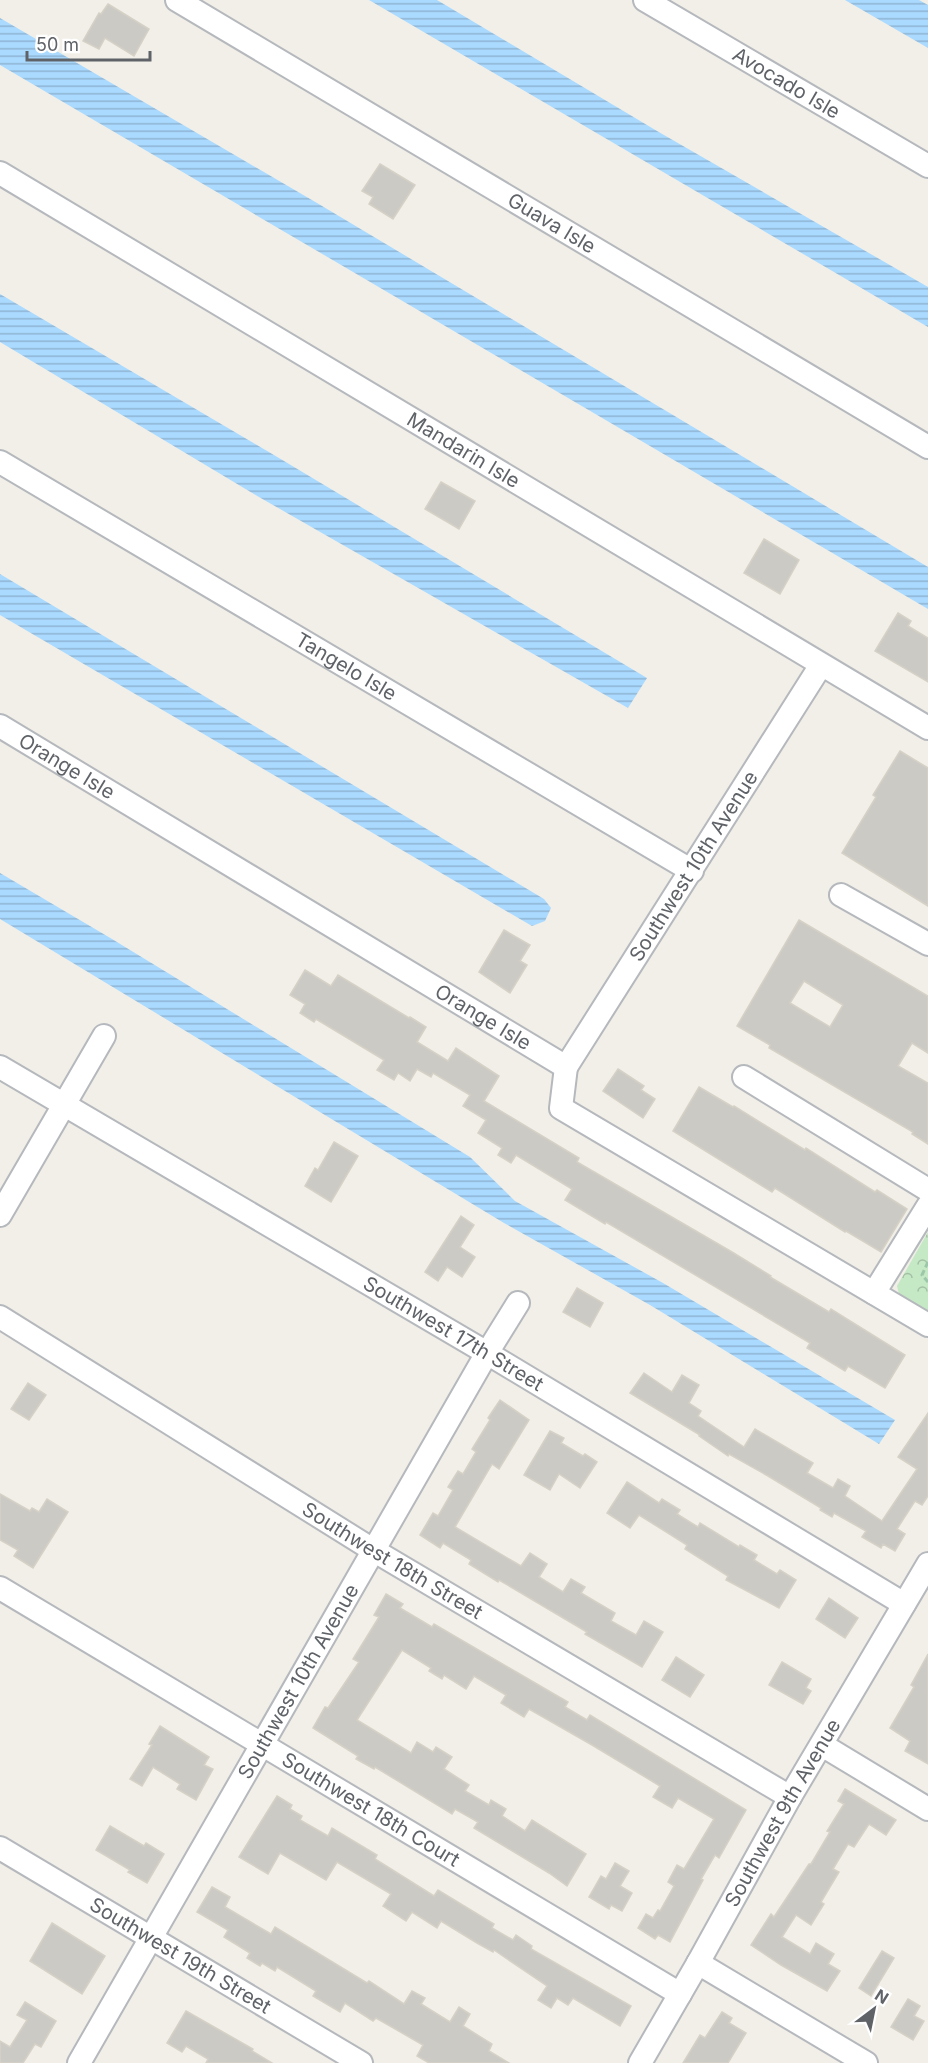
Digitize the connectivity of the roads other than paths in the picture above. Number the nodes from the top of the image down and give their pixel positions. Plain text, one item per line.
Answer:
1 (177, 0) edge
2 (645, 0) edge
3 (928, 166) edge
4 (0, 173) edge
5 (928, 447) edge
6 (0, 462) edge
7 (821, 665) junction
8 (0, 726) edge
9 (928, 728) edge
10 (692, 871) junction
11 (841, 895) dead end
12 (928, 944) edge
13 (104, 1036) dead end
14 (0, 1067) edge
15 (566, 1067) junction
16 (744, 1077) dead end
17 (64, 1105) junction
18 (928, 1190) edge
19 (928, 1206) edge
20 (0, 1215) edge
21 (874, 1293) junction
22 (518, 1303) dead end
23 (0, 1317) edge
24 (928, 1325) edge
25 (487, 1353) junction
26 (373, 1550) junction
27 (928, 1564) edge
28 (0, 1588) edge
29 (904, 1604) junction
30 (261, 1744) junction
31 (822, 1745) junction
32 (790, 1797) junction
33 (928, 1809) edge
34 (0, 1848) edge
35 (151, 1938) junction
36 (698, 1963) junction
37 (680, 1994) junction
38 (79, 2063) edge
39 (361, 2063) edge
40 (640, 2063) edge
41 (866, 2063) edge

1 - 5 street, Guava Isle
2 - 3 street, Avocado Isle
4 - 7 street, Mandarin Isle
6 - 10 street, Tangelo Isle
7 - 9 street, Mandarin Isle
7 - 10 street, Southwest 10th Avenue
8 - 15 street, Orange Isle
10 - 15 street, Southwest 10th Avenue
11 - 12 street
13 - 17 street
14 - 17 street, Southwest 17th Street
15 - 21 street
16 - 18 street
17 - 20 street
17 - 25 street, Southwest 17th Street
19 - 21 street
21 - 24 street
22 - 25 street, Southwest 10th Avenue
23 - 26 street, Southwest 18th Street
25 - 26 street, Southwest 10th Avenue
25 - 29 street, Southwest 17th Street
26 - 30 street, Southwest 10th Avenue
26 - 32 street, Southwest 18th Street
27 - 29 street, Southwest 9th Avenue
28 - 30 street, Southwest 18th Court
29 - 31 street, Southwest 9th Avenue
30 - 35 street, Southwest 10th Avenue
30 - 37 street, Southwest 18th Court
31 - 32 street, Southwest 9th Avenue
31 - 33 street
32 - 36 street, Southwest 9th Avenue
34 - 35 street, Southwest 19th Street
35 - 38 street, Southwest 10th Avenue
35 - 39 street, Southwest 19th Street
36 - 37 street, Southwest 9th Avenue
36 - 41 street
37 - 40 street, Southwest 9th Avenue

